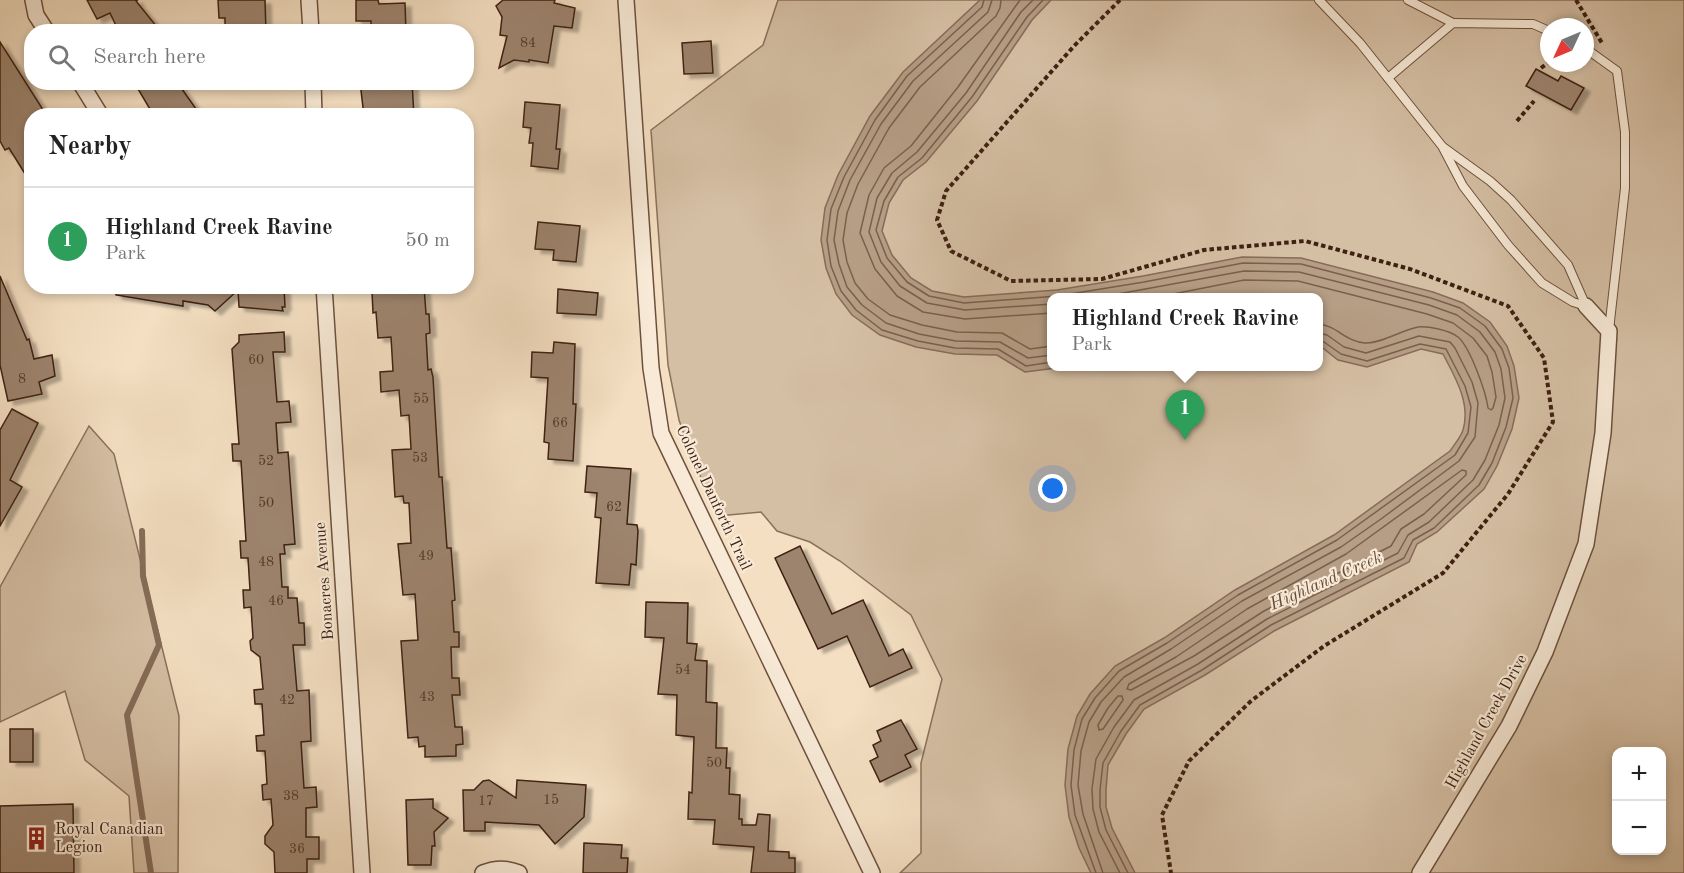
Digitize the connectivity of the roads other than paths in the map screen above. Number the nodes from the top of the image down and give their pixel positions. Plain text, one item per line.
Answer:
1 (33, 0) edge
2 (309, 0) edge
3 (626, 0) edge
4 (1319, 0) edge
5 (1408, 0) edge
6 (1453, 23) junction
7 (42, 24) edge
8 (310, 24) edge
9 (1540, 27) edge
10 (1594, 54) edge
11 (1388, 78) junction
12 (85, 90) edge
13 (313, 90) edge
14 (96, 108) edge
15 (314, 108) edge
16 (1442, 146) junction
17 (325, 294) edge
18 (1586, 306) junction
19 (1609, 331) junction
20 (362, 873) edge
21 (483, 873) edge
22 (519, 873) edge
23 (872, 873) edge
24 (1419, 873) edge

1 - 7 street
2 - 8 street
3 - 23 street, Colonel Danforth Trail
4 - 11 lane
5 - 6 lane
6 - 9 lane
6 - 11 lane
10 - 19 lane
11 - 16 lane
12 - 14 street
13 - 15 street
16 - 18 lane
16 - 18 lane
17 - 20 street, Bonacres Avenue
18 - 19 street
19 - 24 street, Highland Creek Drive
21 - 22 street

